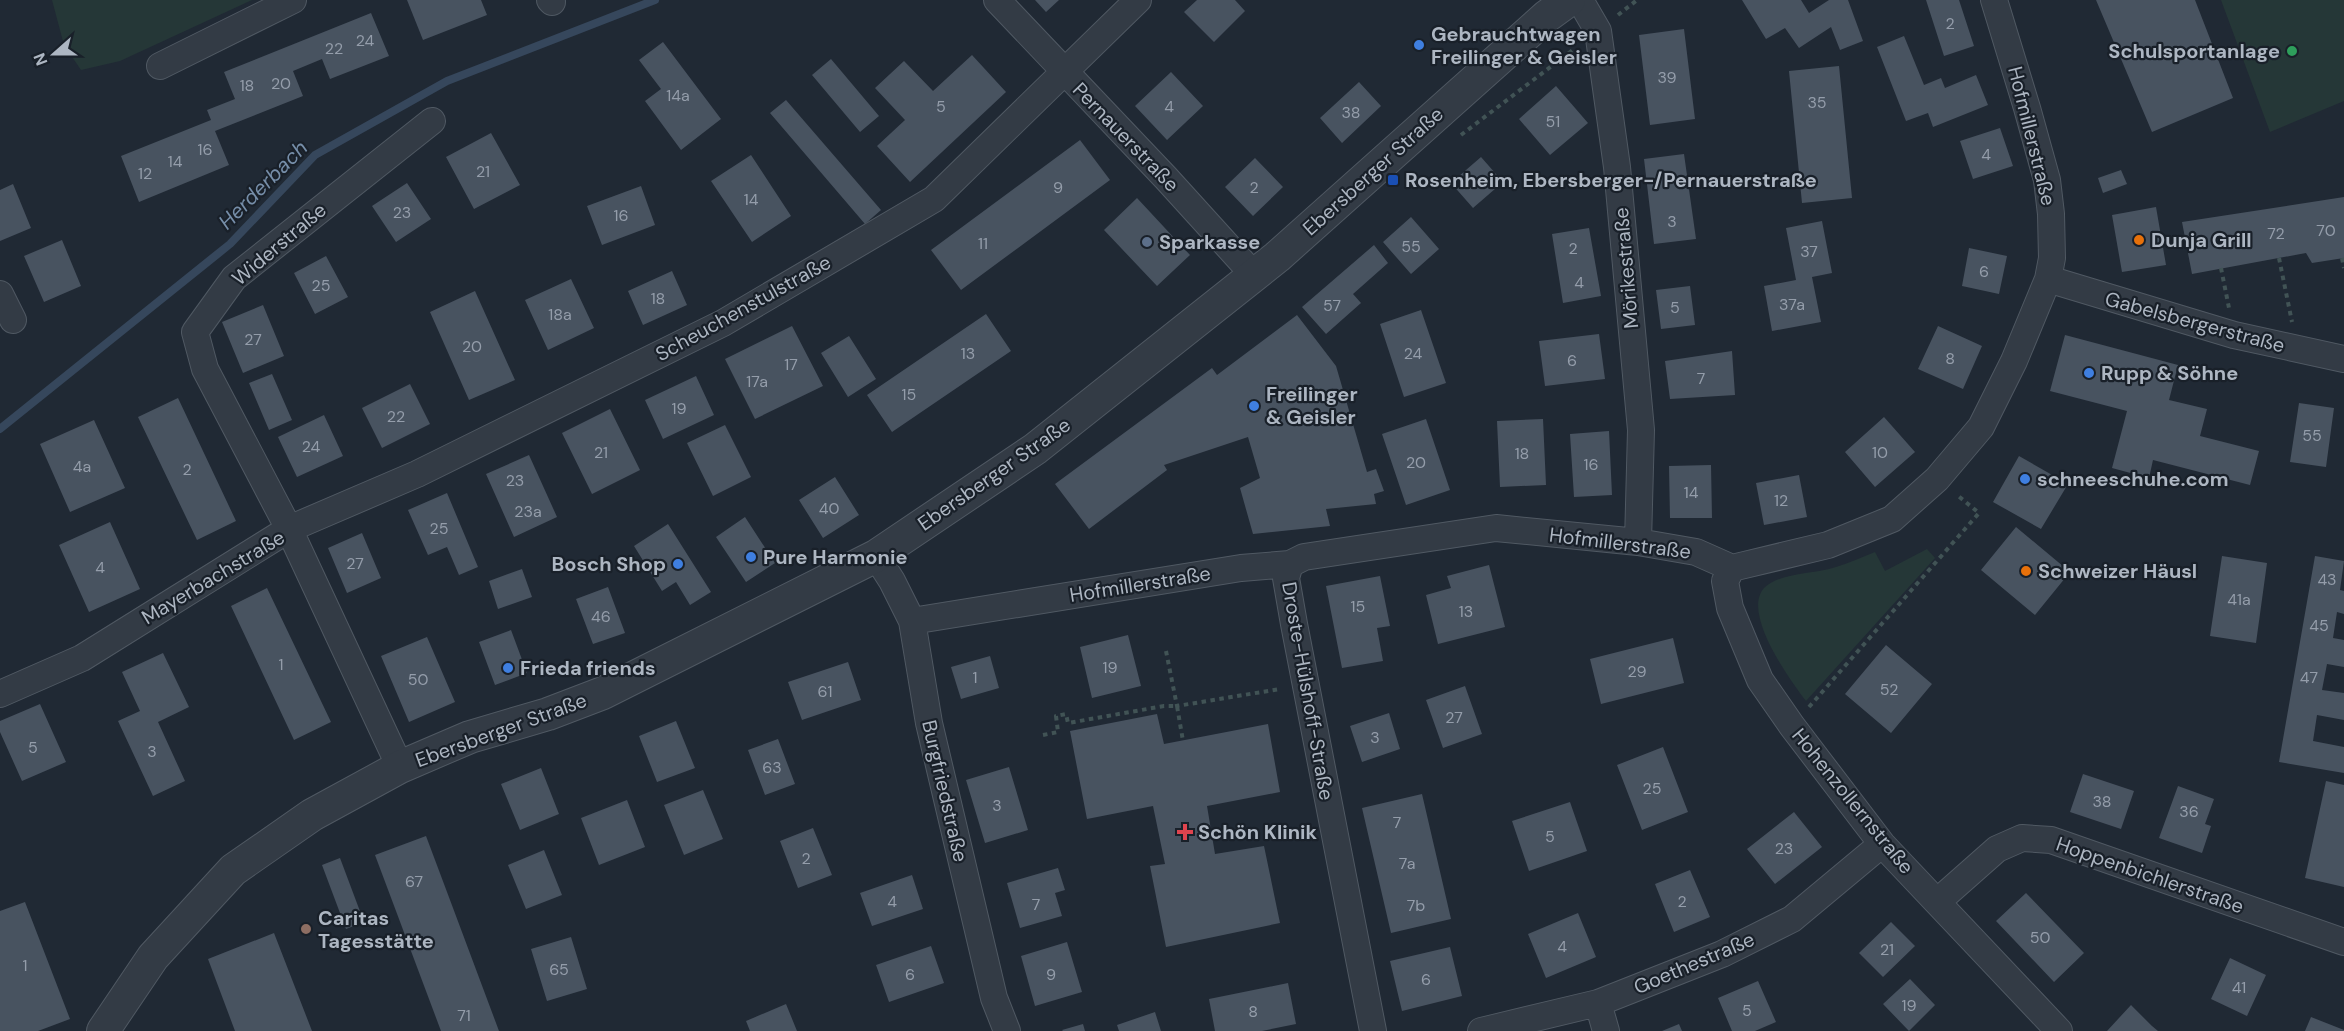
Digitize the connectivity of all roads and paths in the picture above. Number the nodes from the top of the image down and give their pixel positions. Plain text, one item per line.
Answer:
1 (293, 0) edge
2 (997, 0) edge
3 (1138, 0) edge
4 (1569, 0) edge
5 (1580, 0) edge
6 (1637, 0) edge
7 (1994, 0) edge
8 (1598, 31) junction
9 (160, 66) dead end
10 (1065, 73) junction
11 (432, 121) dead end
12 (1454, 140) dead end
13 (2279, 258) dead end
14 (2342, 258) dead end
15 (2221, 268) dead end
16 (2344, 268) edge
17 (1254, 275) junction
18 (2048, 279) junction
19 (0, 294) edge
20 (13, 320) dead end
21 (2234, 335) junction
22 (2298, 349) junction
23 (2344, 359) edge
24 (1938, 479) junction
25 (290, 529) junction
26 (1638, 542) junction
27 (876, 556) junction
28 (1290, 564) junction
29 (1732, 568) junction
30 (912, 621) junction
31 (1166, 651) dead end
32 (1306, 684) junction
33 (0, 694) edge
34 (1177, 706) junction
35 (1792, 726) junction
36 (1043, 735) dead end
37 (1183, 741) dead end
38 (400, 767) junction
39 (1882, 844) junction
40 (1937, 902) junction
41 (2344, 942) edge
42 (1598, 1003) junction
43 (103, 1031) edge
44 (1006, 1031) edge
45 (1373, 1031) edge
46 (1481, 1031) edge
47 (1606, 1031) edge
48 (2059, 1031) edge

1 - 9 street
2 - 10 street, Pernauerstraße
3 - 10 street, Scheuchenstulstraße
4 - 17 street, Ebersberger Straße
5 - 8 street, Mörikestraße
6 - 8 path
7 - 18 street, Hofmillerstraße
8 - 12 path
8 - 26 street, Mörikestraße
10 - 17 street, Pernauerstraße
10 - 25 street, Scheuchenstulstraße
11 - 25 street, Widerstraße
13 - 22 path
14 - 16 path
15 - 21 path
17 - 27 street, Ebersberger Straße
18 - 21 street, Gabelsbergerstraße
18 - 24 street, Hofmillerstraße
19 - 20 street
21 - 22 street, Gabelsbergerstraße
22 - 23 street, Gabelsbergerstraße
24 - 29 street, Hofmillerstraße
24 - 35 path
25 - 33 street, Mayerbachstraße
25 - 38 street, Mayerbachstraße
26 - 28 street, Hofmillerstraße
26 - 29 street, Hofmillerstraße
27 - 30 street, Burgfriedstraße
27 - 38 street, Ebersberger Straße
28 - 30 street, Hofmillerstraße
28 - 32 street, Droste-Hülshoff-Straße
29 - 35 street, Hohenzollernstraße
30 - 44 street, Burgfriedstraße
31 - 34 path
32 - 34 path
32 - 45 street, Droste-Hülshoff-Straße
34 - 36 path
34 - 37 path
35 - 39 street, Hohenzollernstraße
38 - 43 street, Ebersberger Straße
39 - 40 street, Hohenzollernstraße
39 - 42 street, Goethestraße
40 - 41 street, Hoppenbichlerstraße
40 - 48 street, Hohenzollernstraße
42 - 46 street, Goethestraße
42 - 47 street

